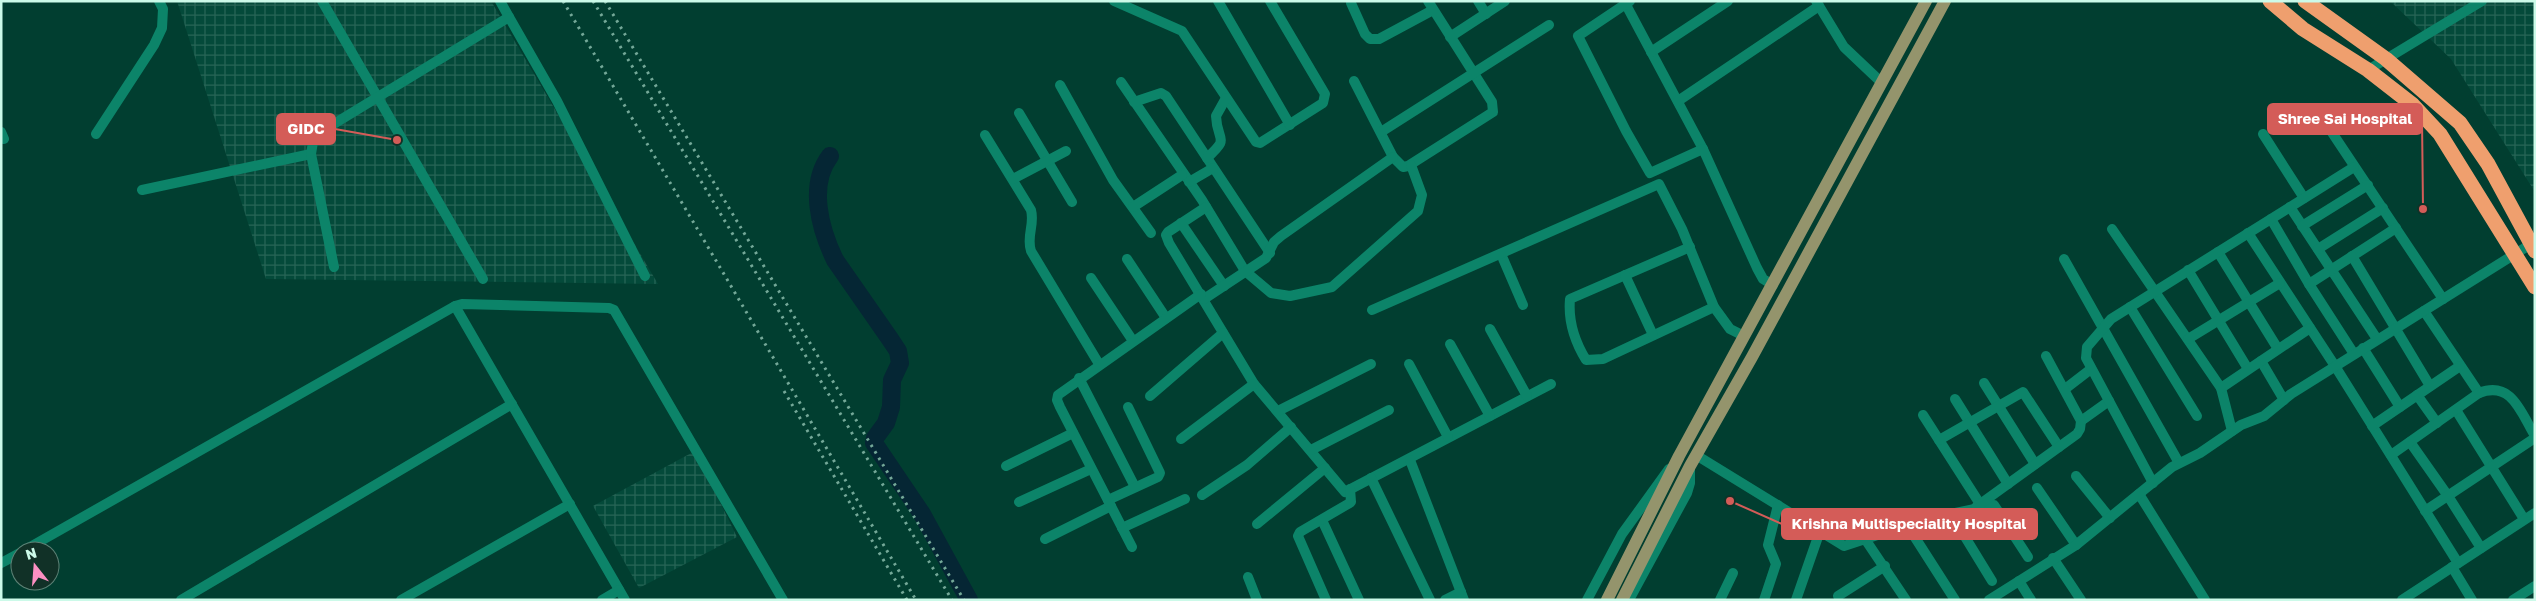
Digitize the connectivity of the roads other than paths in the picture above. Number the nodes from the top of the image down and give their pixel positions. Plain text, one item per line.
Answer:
1 (159, 1) edge
2 (322, 1) edge
3 (500, 1) edge
4 (1114, 1) edge
5 (1218, 1) edge
6 (1270, 1) edge
7 (1478, 1) edge
8 (1505, 1) edge
9 (1728, 1) edge
10 (1945, 1) edge
11 (2270, 1) edge
12 (2305, 1) edge
13 (2482, 1) edge
14 (1627, 2) edge
15 (1351, 3) dead end
16 (1818, 4) edge
17 (1922, 4) edge
18 (1431, 5) edge
19 (1486, 14) junction
20 (509, 17) junction
21 (1549, 25) dead end
22 (1450, 37) junction
23 (1651, 52) junction
24 (2386, 59) junction
25 (2368, 70) junction
26 (1474, 74) junction
27 (1354, 80) dead end
28 (1121, 82) dead end
29 (1881, 84) junction
30 (1060, 85) dead end
31 (1896, 93) junction
32 (378, 98) junction
33 (1226, 98) junction
34 (1678, 101) junction
35 (1134, 102) junction
36 (2317, 110) dead end
37 (1019, 112) dead end
38 (1290, 125) junction
39 (1380, 132) junction
40 (96, 134) dead end
41 (985, 134) dead end
42 (2263, 134) dead end
43 (1703, 149) junction
44 (1066, 151) dead end
45 (311, 154) junction
46 (1394, 157) junction
47 (1207, 158) junction
48 (1048, 160) junction
49 (1411, 164) junction
50 (2354, 167) junction
51 (1213, 168) junction
52 (1653, 172) junction
53 (1833, 173) junction
54 (1013, 179) junction
55 (1186, 179) junction
56 (1847, 181) junction
57 (1659, 184) junction
58 (2368, 185) junction
59 (142, 190) dead end
60 (2304, 198) junction
61 (1072, 202) dead end
62 (1133, 207) junction
63 (1206, 207) junction
64 (2290, 207) junction
65 (2383, 208) junction
66 (2271, 219) junction
67 (1181, 223) junction
68 (2302, 226) junction
69 (2396, 228) junction
70 (2112, 229) dead end
71 (1151, 233) dead end
72 (2248, 233) junction
73 (1690, 247) junction
74 (2533, 247) edge
75 (2318, 249) junction
76 (2218, 252) junction
77 (1270, 253) junction
78 (2516, 253) junction
79 (1501, 254) junction
80 (2352, 256) junction
81 (1126, 259) dead end
82 (2064, 260) dead end
83 (334, 267) dead end
84 (2331, 269) junction
85 (2188, 270) junction
86 (1246, 271) junction
87 (1625, 275) junction
88 (645, 276) dead end
89 (1091, 278) dead end
90 (483, 279) dead end
91 (2280, 282) junction
92 (1772, 284) junction
93 (2309, 284) junction
94 (1224, 286) junction
95 (2535, 287) edge
96 (2156, 293) junction
97 (1202, 297) junction
98 (2443, 299) junction
99 (2249, 302) junction
100 (1763, 303) junction
101 (1523, 305) dead end
102 (455, 306) junction
103 (1714, 306) junction
104 (2130, 307) junction
105 (1372, 310) dead end
106 (2424, 310) junction
107 (1777, 311) junction
108 (1166, 318) junction
109 (2218, 320) junction
110 (2103, 327) junction
111 (2310, 328) junction
112 (1490, 329) dead end
113 (2395, 329) junction
114 (1223, 333) junction
115 (1653, 336) junction
116 (1744, 336) junction
117 (2188, 339) junction
118 (2377, 339) junction
119 (1133, 341) junction
120 (1450, 344) dead end
121 (2278, 349) junction
122 (2359, 351) junction
123 (2046, 356) dead end
124 (2261, 361) junction
125 (1099, 364) junction
126 (1371, 364) dead end
127 (1409, 364) dead end
128 (2335, 366) junction
129 (2460, 366) junction
130 (2092, 369) junction
131 (2248, 369) junction
132 (1079, 378) junction
133 (1984, 383) dead end
134 (1254, 384) junction
135 (1551, 384) dead end
136 (2430, 386) junction
137 (2221, 388) junction
138 (2065, 389) junction
139 (2479, 393) junction
140 (2418, 395) junction
141 (1150, 396) dead end
142 (1527, 396) junction
143 (1955, 398) dead end
144 (2284, 400) junction
145 (2109, 401) junction
146 (512, 404) junction
147 (1997, 405) junction
148 (1128, 407) dead end
149 (2400, 407) junction
150 (1278, 410) junction
151 (1389, 410) dead end
152 (2456, 410) junction
153 (1924, 415) dead end
154 (1490, 416) junction
155 (2196, 416) dead end
156 (2081, 421) junction
157 (1969, 422) junction
158 (2437, 423) junction
159 (2372, 426) junction
160 (1291, 427) junction
161 (2232, 431) junction
162 (1073, 434) junction
163 (1448, 437) junction
164 (2535, 437) edge
165 (1182, 439) dead end
166 (1939, 440) junction
167 (2410, 442) junction
168 (2058, 447) junction
169 (1311, 450) junction
170 (1680, 453) junction
171 (2391, 455) junction
172 (1694, 459) junction
173 (1410, 460) junction
174 (2034, 464) junction
175 (2179, 464) junction
176 (1006, 466) dead end
177 (2492, 467) junction
178 (1325, 468) junction
179 (1091, 469) junction
180 (2076, 476) dead end
181 (1371, 478) junction
182 (2153, 483) junction
183 (2008, 484) junction
184 (1135, 488) junction
185 (2037, 488) dead end
186 (1350, 489) junction
187 (2139, 494) junction
188 (1202, 495) dead end
189 (2448, 496) junction
190 (1185, 499) dead end
191 (1019, 502) dead end
192 (1110, 503) junction
193 (570, 504) junction
194 (1778, 505) junction
195 (1976, 507) junction
196 (1653, 508) junction
197 (2425, 511) junction
198 (2535, 513) edge
199 (1666, 514) junction
200 (1951, 514) junction
201 (2110, 518) junction
202 (2524, 519) junction
203 (1322, 520) junction
204 (1257, 524) dead end
205 (1906, 525) junction
206 (1122, 528) junction
207 (1820, 531) junction
208 (1045, 539) dead end
209 (1865, 539) junction
210 (41, 541) edge
211 (2076, 545) junction
212 (1132, 547) dead end
213 (2481, 548) junction
214 (2028, 557) dead end
215 (2053, 558) junction
216 (2455, 565) junction
217 (1885, 566) junction
218 (1733, 573) dead end
219 (1248, 577) dead end
220 (1992, 581) dead end
221 (2019, 581) junction
222 (2535, 586) edge
223 (619, 590) junction
224 (1463, 596) edge
225 (1838, 596) dead end
226 (2414, 597) edge
227 (1618, 598) edge
228 (180, 600) edge
229 (401, 600) edge
230 (602, 600) edge
231 (625, 600) edge
232 (783, 600) edge
233 (1257, 600) edge
234 (1326, 600) edge
235 (1359, 600) edge
236 (1430, 600) edge
237 (1445, 600) edge
238 (1587, 600) edge
239 (1720, 600) edge
240 (1764, 600) edge
241 (1796, 600) edge
242 (1906, 600) edge
243 (1955, 600) edge
244 (1989, 600) edge
245 (2031, 600) edge
246 (2081, 600) edge
247 (2205, 600) edge
248 (2402, 600) edge
249 (2472, 600) edge
250 (2513, 600) edge

1 - 40 street
2 - 32 street
3 - 20 street
4 - 33 street
5 - 38 street
6 - 38 street
7 - 19 street
8 - 19 street
9 - 23 street
10 - 31 main road
11 - 25 highway
12 - 24 highway
13 - 24 street
14 - 23 street
14 - 52 street
15 - 18 street
16 - 29 street
16 - 34 street
17 - 29 main road
18 - 22 street
19 - 22 street
20 - 32 street
20 - 88 street
21 - 26 street
22 - 26 street
23 - 34 street
24 - 25 street
24 - 74 highway
25 - 78 highway
26 - 39 street
26 - 49 street
27 - 39 street
28 - 35 street
29 - 31 main road
29 - 53 main road
30 - 62 street
31 - 56 main road
32 - 45 street
32 - 90 street
33 - 38 street
33 - 47 street
34 - 43 street
35 - 47 street
35 - 55 street
36 - 50 street
37 - 48 street
39 - 46 street
41 - 54 street
42 - 60 street
43 - 52 street
43 - 92 street
44 - 48 street
45 - 59 street
45 - 83 street
46 - 49 street
46 - 77 street
47 - 51 street
48 - 54 street
48 - 61 street
49 - 86 street
50 - 58 street
50 - 60 street
51 - 55 street
51 - 77 street
52 - 57 street
53 - 56 main road
53 - 92 main road
54 - 125 street
55 - 62 street
55 - 63 street
56 - 107 main road
57 - 73 street
57 - 79 street
58 - 65 street
58 - 68 street
60 - 64 street
62 - 71 street
63 - 67 street
63 - 86 street
64 - 66 street
64 - 68 street
65 - 69 street
65 - 75 street
66 - 72 street
66 - 93 street
67 - 94 street
67 - 97 street
68 - 75 street
69 - 80 street
69 - 98 street
70 - 96 street
72 - 76 street
72 - 91 street
73 - 87 street
73 - 103 street
74 - 78 street
75 - 84 street
76 - 85 street
76 - 99 street
77 - 86 street
78 - 95 highway
78 - 98 street
79 - 101 street
79 - 105 street
80 - 84 street
80 - 113 street
81 - 108 street
82 - 110 street
84 - 93 street
84 - 118 street
85 - 96 street
85 - 109 street
86 - 94 street
87 - 115 street
87 - 115 street
89 - 119 street
91 - 99 street
91 - 111 street
92 - 100 main road
93 - 122 street
94 - 97 street
96 - 104 street
96 - 117 street
97 - 108 street
97 - 114 street
98 - 106 street
99 - 109 street
99 - 121 street
100 - 107 main road
100 - 116 main road
102 - 146 street
102 - 210 street
102 - 232 street
103 - 115 street
103 - 116 street
104 - 110 street
104 - 155 street
106 - 113 street
106 - 129 street
107 - 172 main road
108 - 119 street
109 - 117 street
109 - 131 street
110 - 130 street
110 - 175 street
111 - 121 street
111 - 128 street
112 - 142 street
113 - 118 street
113 - 136 street
114 - 134 street
114 - 141 street
116 - 170 main road
117 - 137 street
118 - 122 street
119 - 125 street
120 - 154 street
121 - 124 street
122 - 128 street
122 - 149 street
123 - 138 street
124 - 131 street
124 - 144 street
125 - 132 street
126 - 150 street
127 - 163 street
128 - 144 street
128 - 159 street
129 - 136 street
129 - 139 street
130 - 138 street
130 - 145 street
131 - 137 street
132 - 162 street
132 - 184 street
133 - 147 street
134 - 150 street
134 - 165 street
135 - 142 street
136 - 140 street
137 - 161 street
138 - 156 street
139 - 152 street
139 - 164 street
140 - 149 street
140 - 158 street
142 - 154 street
143 - 157 street
144 - 161 street
145 - 156 street
145 - 182 street
146 - 193 street
146 - 228 street
147 - 157 street
147 - 168 street
147 - 174 street
148 - 184 street
149 - 159 street
150 - 160 street
151 - 169 street
152 - 158 street
152 - 177 street
153 - 166 street
154 - 163 street
156 - 168 street
157 - 166 street
157 - 183 street
158 - 167 street
159 - 171 street
160 - 169 street
160 - 188 street
161 - 175 street
162 - 176 street
162 - 179 street
163 - 173 street
164 - 177 street
166 - 195 street
167 - 171 street
167 - 189 street
168 - 174 street
169 - 178 street
170 - 172 main road
170 - 196 main road
170 - 238 street
171 - 197 street
172 - 194 street
172 - 199 main road
172 - 227 street
173 - 181 street
173 - 224 street
174 - 183 street
175 - 182 street
177 - 189 street
177 - 202 street
178 - 186 street
178 - 204 street
179 - 191 street
179 - 192 street
180 - 201 street
181 - 186 street
181 - 236 street
182 - 187 street
183 - 195 street
184 - 192 street
185 - 211 street
186 - 203 street
187 - 201 street
187 - 247 street
189 - 197 street
189 - 213 street
190 - 206 street
192 - 206 street
192 - 208 street
193 - 223 street
193 - 229 street
194 - 207 street
194 - 240 street
195 - 200 street
195 - 214 street
196 - 199 main road
196 - 227 main road
197 - 216 street
198 - 202 street
199 - 227 main road
200 - 205 street
200 - 220 street
201 - 211 street
202 - 213 street
203 - 234 street
203 - 235 street
205 - 209 street
205 - 243 street
206 - 212 street
207 - 209 street
207 - 241 street
209 - 217 street
211 - 215 street
213 - 216 street
215 - 221 street
215 - 246 street
216 - 226 street
216 - 249 street
217 - 225 street
217 - 242 street
218 - 239 street
219 - 233 street
221 - 244 street
221 - 245 street
222 - 250 street
223 - 230 street
223 - 231 street
224 - 237 street
226 - 248 street

